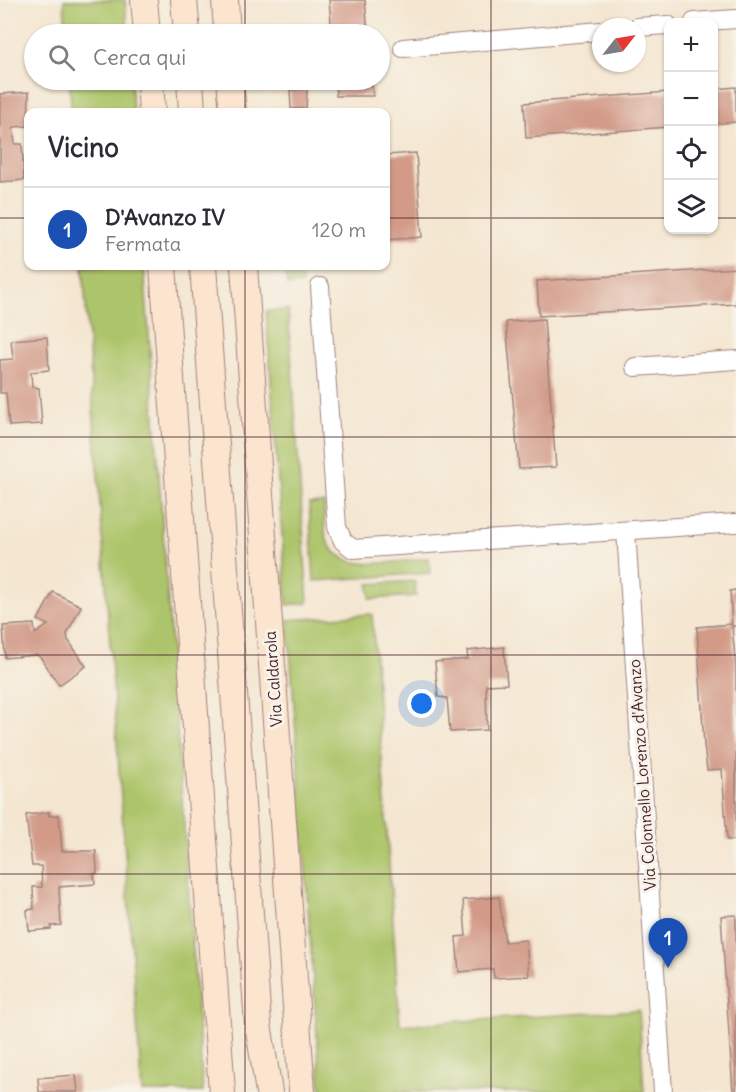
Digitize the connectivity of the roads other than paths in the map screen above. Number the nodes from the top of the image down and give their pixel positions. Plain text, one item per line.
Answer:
1 (144, 0) edge
2 (184, 0) edge
3 (225, 0) edge
4 (736, 19) edge
5 (718, 20) edge
6 (146, 24) edge
7 (186, 24) edge
8 (226, 24) edge
9 (664, 25) edge
10 (646, 26) edge
11 (592, 32) edge
12 (403, 48) dead end
13 (151, 90) edge
14 (191, 90) edge
15 (231, 90) edge
16 (152, 108) edge
17 (192, 108) edge
18 (233, 108) edge
19 (163, 270) edge
20 (203, 270) edge
21 (244, 270) edge
22 (320, 287) dead end
23 (736, 360) edge
24 (635, 367) dead end
25 (736, 523) edge
26 (626, 531) junction
27 (258, 1024) junction
28 (222, 1092) edge
29 (255, 1092) edge
30 (269, 1092) edge
31 (302, 1092) edge
32 (663, 1092) edge

1 - 6 street
2 - 7 street
3 - 8 street
4 - 5 street
9 - 10 street
11 - 12 street
13 - 16 street
14 - 17 street
15 - 18 street
19 - 28 street
20 - 27 street
21 - 31 street, Via Caldarola
22 - 26 street
23 - 24 street
25 - 26 street
26 - 32 street, Via Colonnello Lorenzo d'Avanzo
27 - 29 street
27 - 30 street

